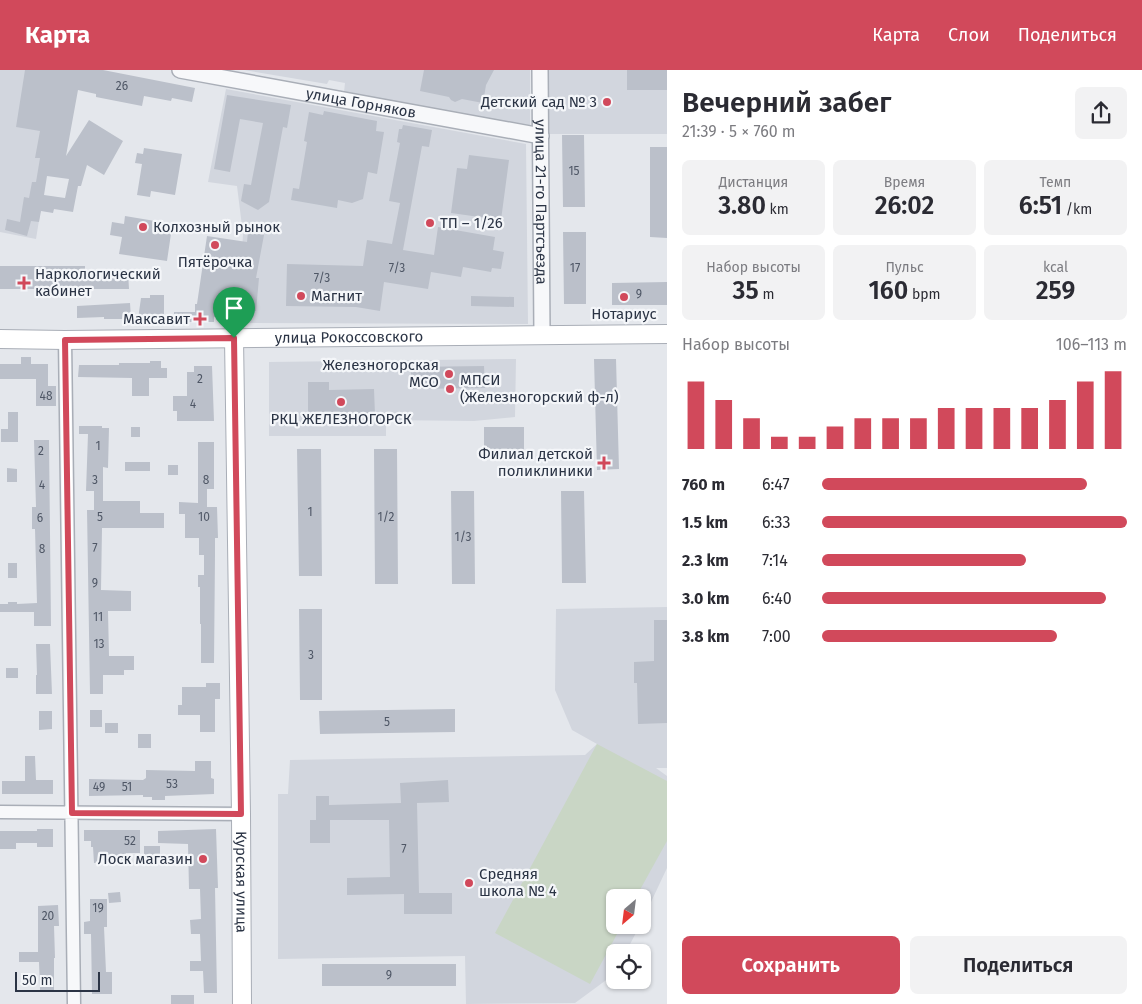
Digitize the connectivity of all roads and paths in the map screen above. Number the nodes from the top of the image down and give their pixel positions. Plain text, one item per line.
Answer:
1 (180, 70) edge
2 (540, 70) edge
3 (541, 136) junction
4 (542, 334) junction
5 (667, 334) edge
6 (234, 338) junction
7 (0, 339) edge
8 (65, 340) junction
9 (0, 812) edge
10 (72, 813) junction
11 (241, 814) junction
12 (74, 1004) edge
13 (242, 1004) edge

1 - 3 street, улица Горняков
2 - 3 street, улица 21-го Партсъезда
3 - 4 street, улица 21-го Партсъезда
4 - 5 main road, улица Рокоссовского
4 - 6 main road, улица Рокоссовского
6 - 8 main road, улица Рокоссовского
6 - 11 main road, Курская улица
7 - 8 main road, улица Рокоссовского
8 - 10 street
9 - 10 street
10 - 11 street
10 - 12 street
11 - 13 main road, Курская улица

